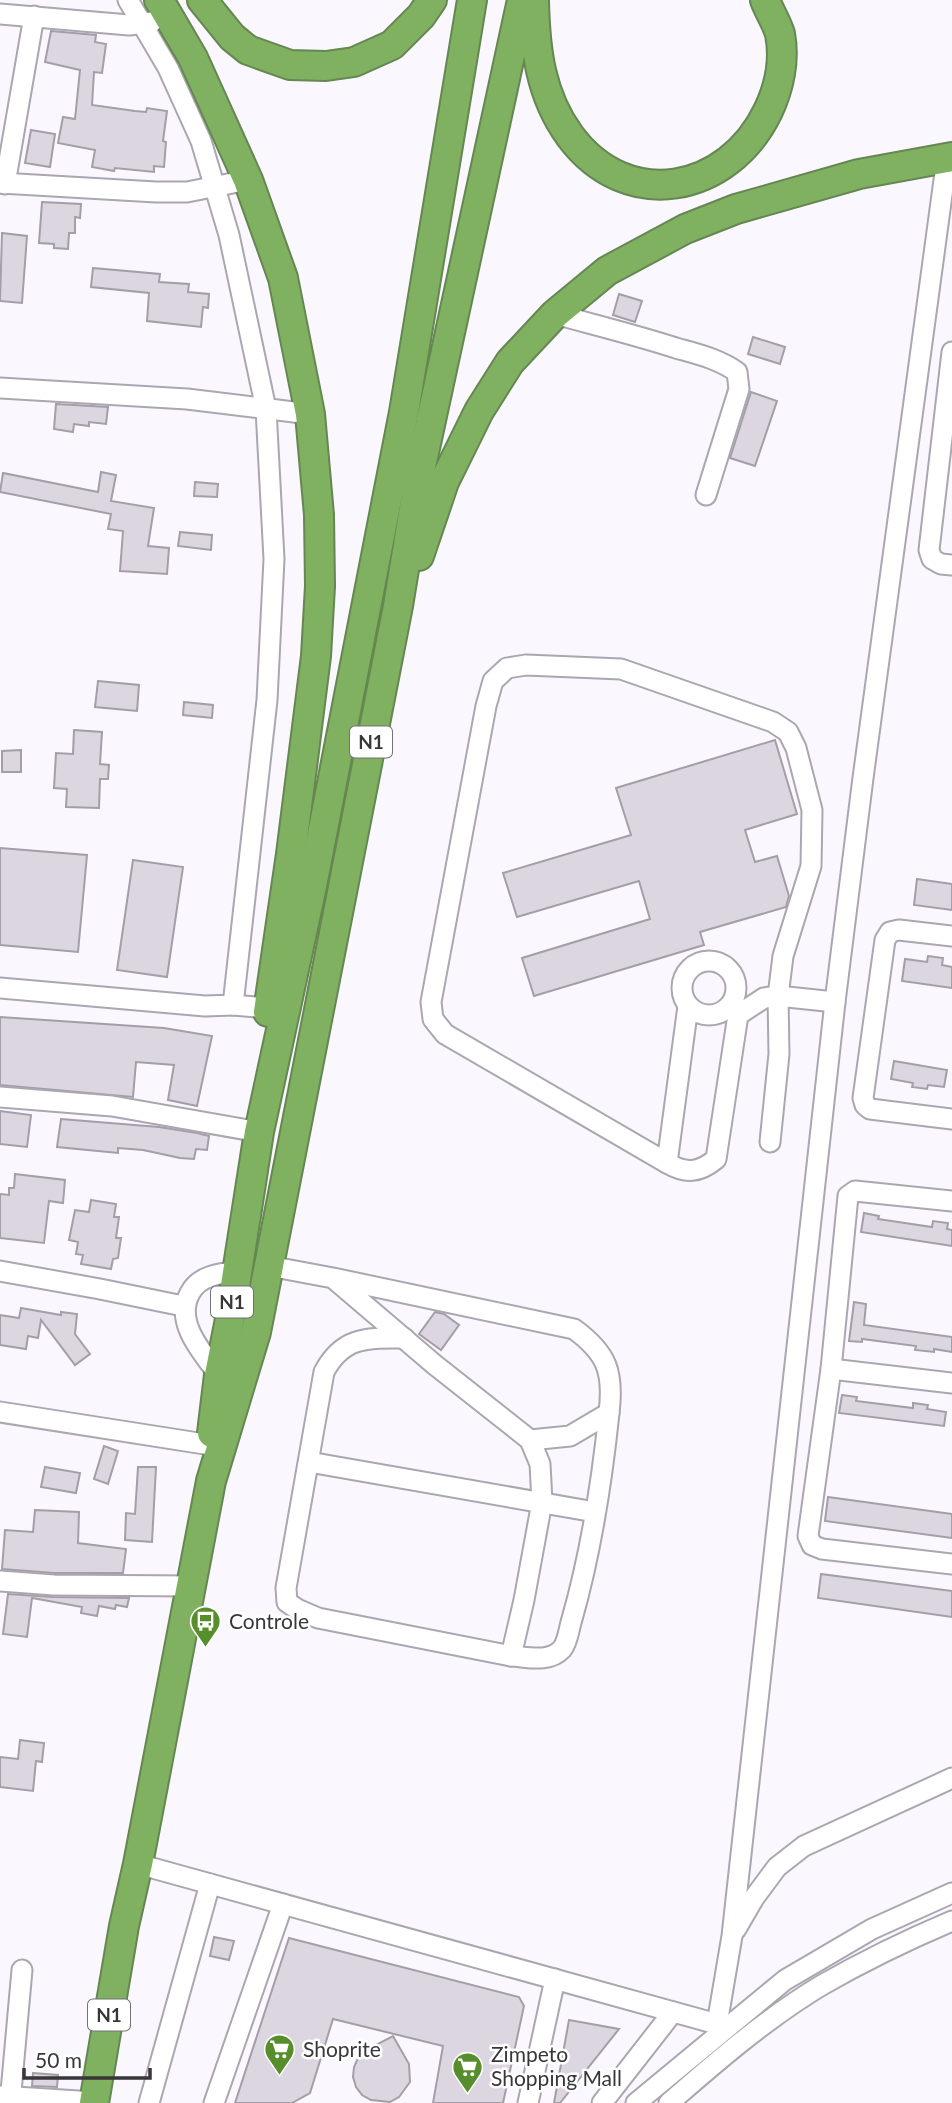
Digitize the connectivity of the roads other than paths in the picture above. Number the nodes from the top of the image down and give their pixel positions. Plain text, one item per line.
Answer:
1 (128, 0) edge
2 (202, 0) edge
3 (432, 0) edge
4 (472, 0) edge
5 (522, 0) edge
6 (534, 0) edge
7 (765, 0) edge
8 (0, 14) edge
9 (157, 14) edge
10 (34, 16) junction
11 (949, 157) edge
12 (248, 180) junction
13 (3, 184) edge
14 (215, 187) junction
15 (555, 314) junction
16 (952, 352) edge
17 (950, 382) edge
18 (0, 388) edge
19 (267, 408) junction
20 (310, 414) junction
21 (706, 495) dead end
22 (952, 565) edge
23 (398, 606) junction
24 (952, 936) edge
25 (0, 988) edge
26 (778, 996) junction
27 (835, 1002) junction
28 (233, 1005) junction
29 (688, 1006) junction
30 (268, 1008) junction
31 (733, 1011) junction
32 (0, 1097) edge
33 (952, 1119) edge
34 (260, 1127) junction
35 (770, 1142) dead end
36 (667, 1163) junction
37 (952, 1201) edge
38 (269, 1265) junction
39 (0, 1271) edge
40 (237, 1272) junction
41 (333, 1278) junction
42 (183, 1306) junction
43 (404, 1338) junction
44 (831, 1368) junction
45 (219, 1375) junction
46 (952, 1383) edge
47 (0, 1412) edge
48 (609, 1413) junction
49 (530, 1440) junction
50 (211, 1445) junction
51 (309, 1462) junction
52 (211, 1481) junction
53 (542, 1502) junction
54 (595, 1512) junction
55 (952, 1564) edge
56 (0, 1581) edge
57 (191, 1586) junction
58 (511, 1656) junction
59 (952, 1778) edge
60 (138, 1864) junction
61 (210, 1884) junction
62 (952, 1894) edge
63 (283, 1904) junction
64 (952, 1921) edge
65 (732, 1936) junction
66 (22, 1970) dead end
67 (555, 1979) junction
68 (673, 2012) junction
69 (721, 2026) junction
70 (7, 2099) edge
71 (94, 2102) edge
72 (149, 2103) edge
73 (214, 2103) edge
74 (528, 2103) edge
75 (602, 2103) edge
76 (636, 2103) edge
77 (669, 2103) edge

1 - 9 street
2 - 3 highway
4 - 34 highway, N1
5 - 23 highway, N1
6 - 7 highway
8 - 10 street
9 - 10 street
9 - 12 highway
9 - 14 street
10 - 13 street
11 - 15 highway
11 - 27 street
12 - 14 street
12 - 20 highway
13 - 14 street
14 - 19 street
15 - 21 street
15 - 23 highway
16 - 17 street
17 - 22 street
18 - 19 street
19 - 20 street
19 - 28 street
20 - 30 highway
23 - 38 highway, N1
24 - 33 street
25 - 28 street
26 - 27 street
26 - 31 street
26 - 35 street
26 - 36 street
27 - 65 street
28 - 30 street
29 - 31 street
29 - 31 street
29 - 36 street
30 - 34 highway
31 - 36 street
32 - 34 street
34 - 40 highway, N1
37 - 44 street
38 - 41 street
38 - 52 highway, N1
39 - 42 street
40 - 42 street
40 - 45 highway, N1
41 - 43 street
41 - 48 street
42 - 45 street
43 - 49 street
43 - 51 street
44 - 46 street
44 - 55 street
45 - 50 highway, N1
47 - 50 street
48 - 49 street
48 - 54 street
49 - 53 street
50 - 52 highway, N1
51 - 53 street
51 - 58 street
52 - 57 highway, N1
53 - 54 street
53 - 58 street
54 - 58 street
56 - 57 street
57 - 60 highway, N1
59 - 65 street
60 - 61 street
60 - 71 highway, N1
61 - 63 street
61 - 72 street
62 - 69 street
63 - 67 street
63 - 73 street
64 - 77 street
65 - 69 street
66 - 70 street
67 - 68 street
67 - 74 street
68 - 69 street
68 - 75 street
69 - 76 street
70 - 71 street

